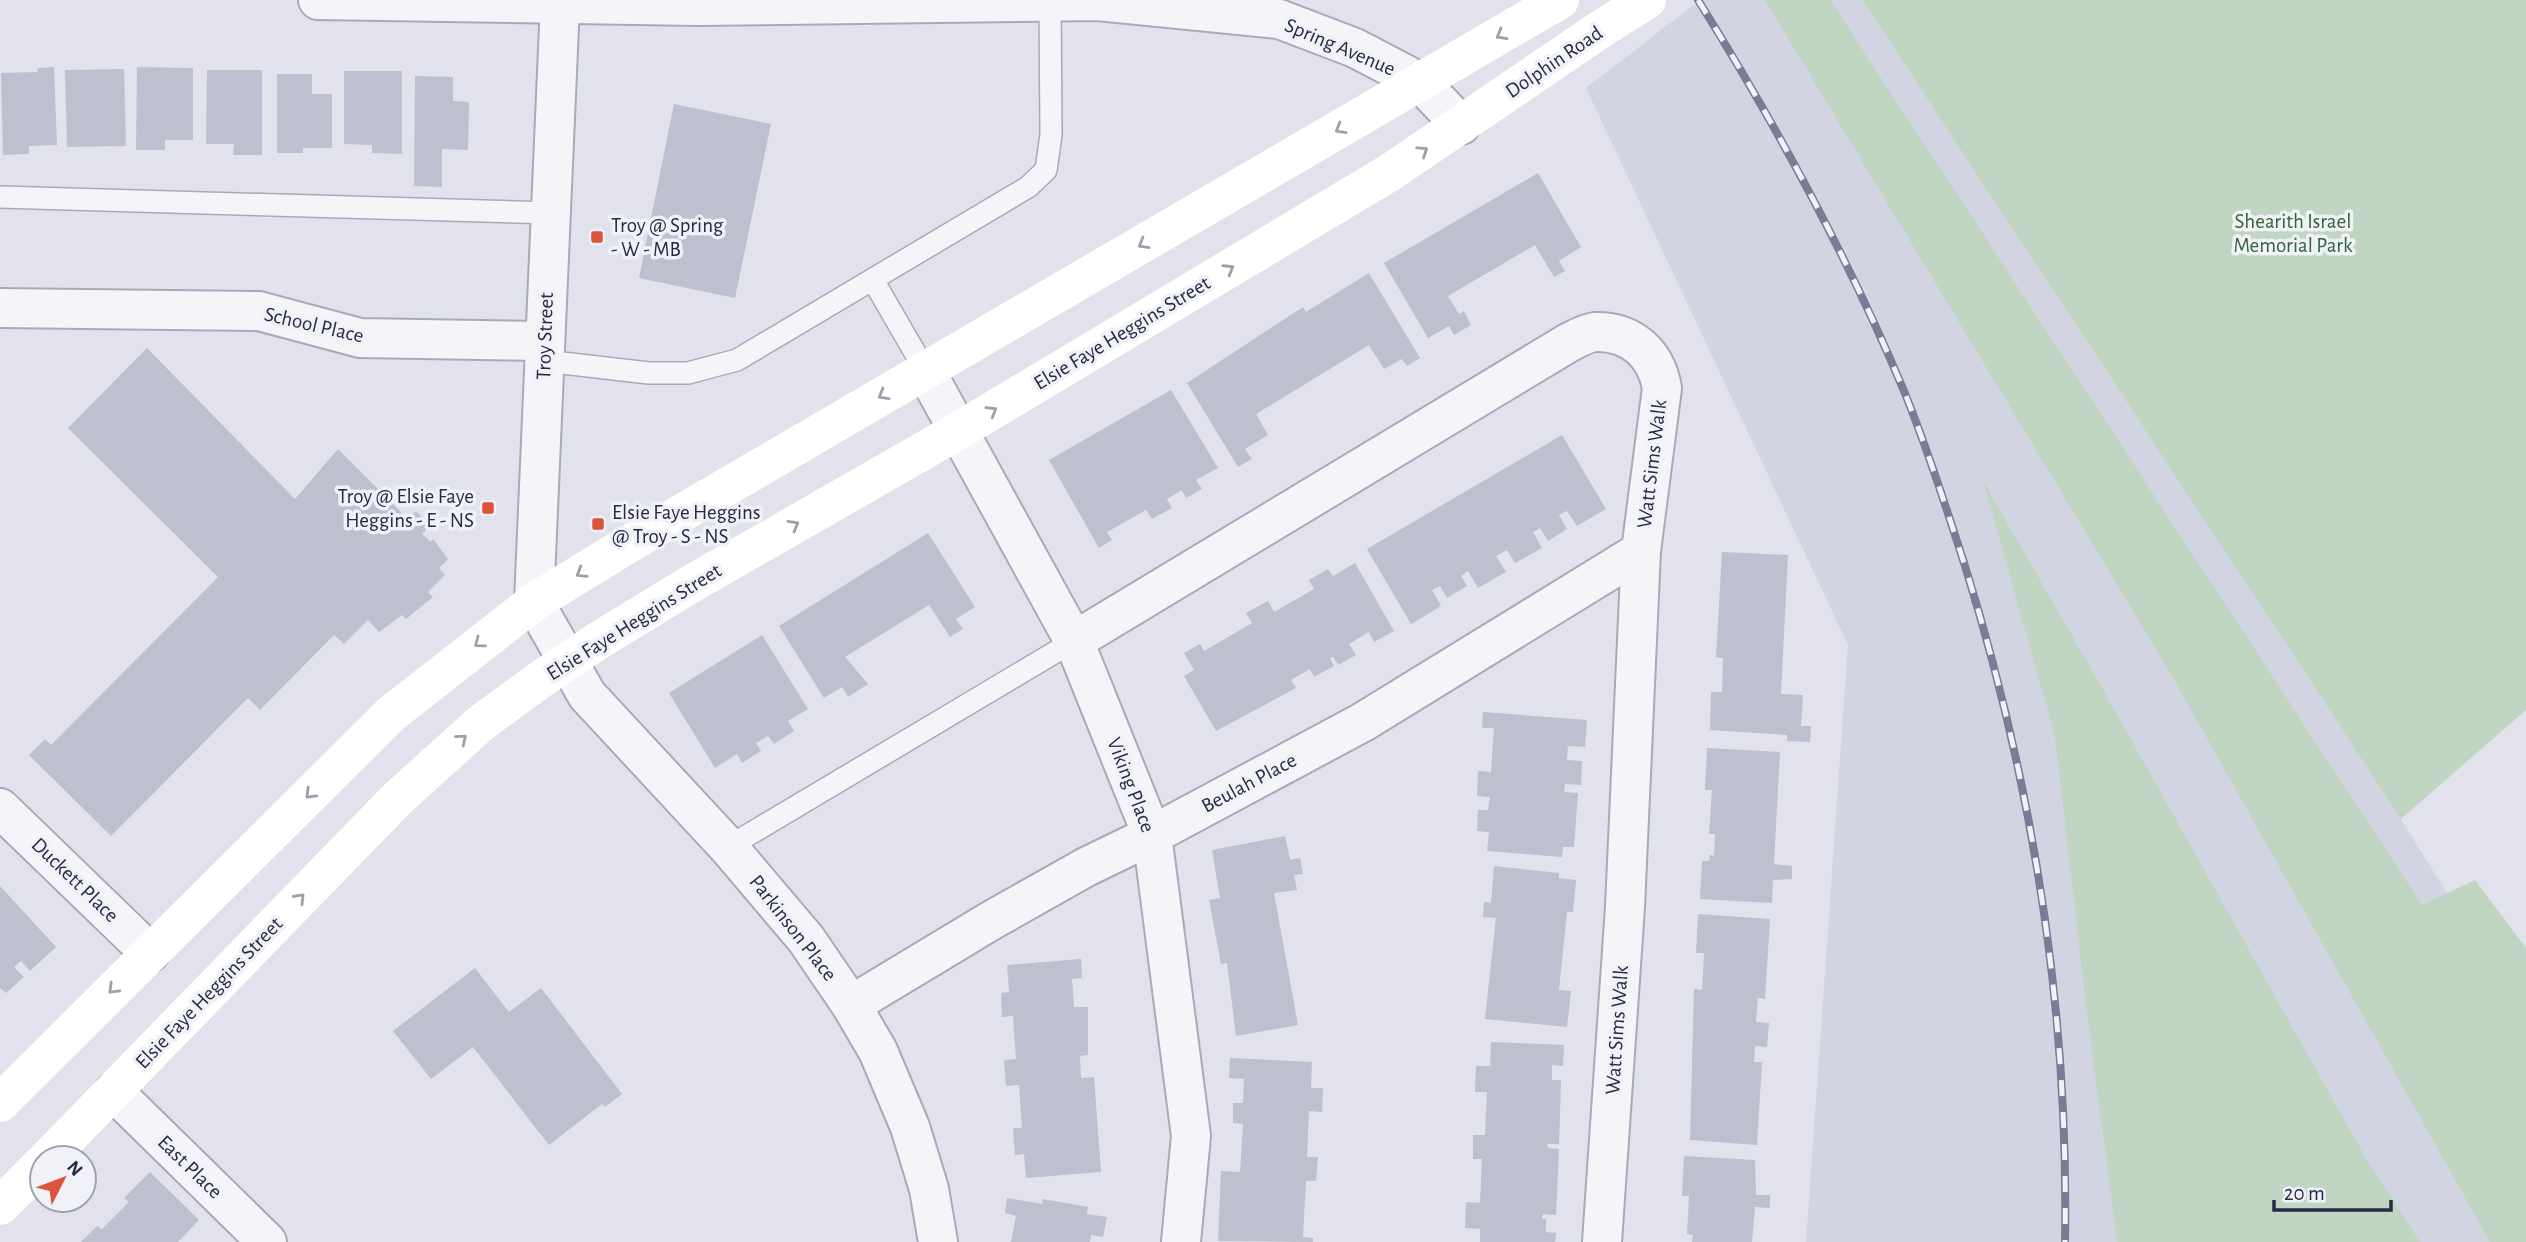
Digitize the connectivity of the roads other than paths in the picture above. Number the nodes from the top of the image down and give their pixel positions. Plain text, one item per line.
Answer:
1 (318, 0) edge
2 (1560, 0) edge
3 (1647, 0) edge
4 (1050, 1) edge
5 (876, 2) edge
6 (561, 3) junction
7 (698, 3) edge
8 (1420, 82) junction
9 (1461, 125) junction
10 (0, 197) edge
11 (551, 214) junction
12 (873, 280) junction
13 (0, 308) edge
14 (545, 351) junction
15 (925, 370) junction
16 (958, 431) junction
17 (1641, 551) junction
18 (534, 603) junction
19 (1074, 641) junction
20 (568, 660) junction
21 (0, 808) edge
22 (1152, 835) junction
23 (727, 847) junction
24 (150, 953) junction
25 (851, 1005) junction
26 (114, 1092) junction
27 (0, 1103) edge
28 (62, 1144) edge
29 (28, 1178) edge
30 (0, 1206) edge
31 (267, 1242) edge
32 (938, 1242) edge
33 (1181, 1242) edge
34 (1602, 1242) edge

1 - 6 street, Spring Avenue
2 -> 8 main road
3 - 9 main road, Dolphin Road
4 - 5 street, Spring Avenue
4 - 8 street, Spring Avenue
4 - 12 lane
5 - 7 street, Spring Avenue
6 - 7 street, Spring Avenue
6 - 11 street, Troy Street
8 - 9 street, Spring Avenue
8 -> 15 main road
16 -> 9 main road, Elsie Faye Heggins Street
10 - 11 lane
11 - 14 street, Troy Street
12 - 14 lane
12 - 15 lane
13 - 14 street, School Place
14 - 18 street, Troy Street
15 - 16 street, Viking Place
15 -> 18 main road
16 - 19 street, Viking Place
20 -> 16 main road, Elsie Faye Heggins Street
17 - 19 street, Watt Sims Walk
17 - 22 street, Beulah Place
17 - 34 street, Watt Sims Walk
18 - 20 street
18 -> 24 main road
19 - 22 street, Viking Place
19 - 23 lane
20 - 23 street, Parkinson Place
26 -> 20 main road, Elsie Faye Heggins Street
21 - 24 street, Duckett Place
22 - 25 street, Beulah Place
22 - 33 street, Viking Place
23 - 25 street, Parkinson Place
24 -> 27 main road
25 - 32 street, Parkinson Place
26 - 28 main road, Elsie Faye Heggins Street
26 - 31 street, East Place
29 - 30 main road

